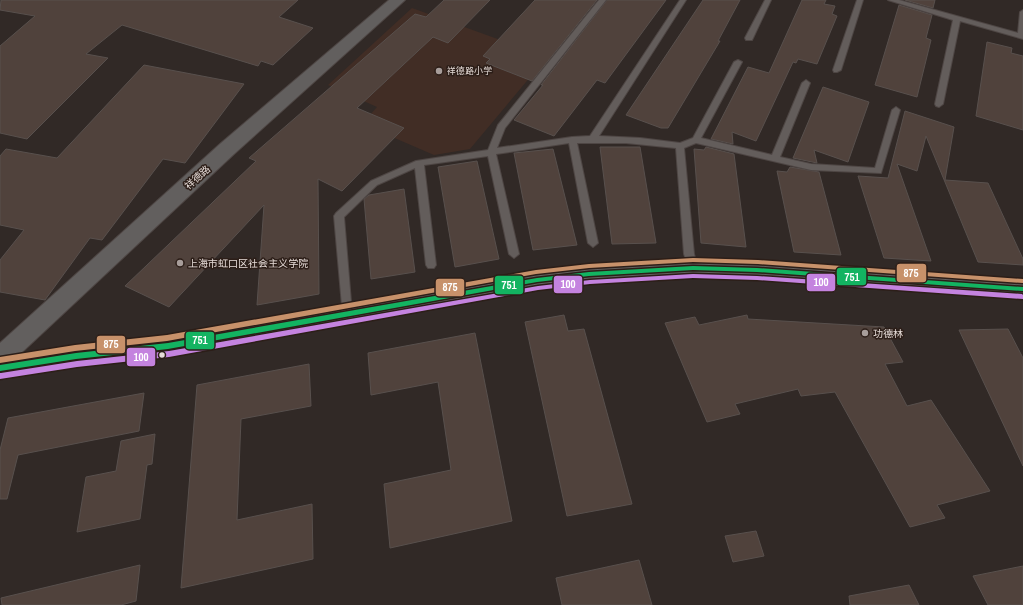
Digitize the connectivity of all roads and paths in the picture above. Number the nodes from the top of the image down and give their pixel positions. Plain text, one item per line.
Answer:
1 (398, 0) edge
2 (603, 0) edge
3 (768, 0) edge
4 (860, 0) edge
5 (890, 0) edge
6 (683, 1) dead end
7 (910, 2) edge
8 (1023, 12) edge
9 (957, 18) junction
10 (1022, 36) edge
11 (749, 38) dead end
12 (738, 62) dead end
13 (837, 70) dead end
14 (806, 83) dead end
15 (939, 104) dead end
16 (896, 110) dead end
17 (593, 138) junction
18 (572, 140) junction
19 (696, 140) junction
20 (680, 146) junction
21 (491, 152) junction
22 (775, 159) junction
23 (419, 163) junction
24 (593, 243) dead end
25 (514, 254) dead end
26 (431, 265) dead end
27 (693, 268) junction
28 (1023, 289) edge
29 (347, 314) junction
30 (0, 358) edge
31 (0, 368) edge

1 - 30 street, 祥德路
2 - 21 lane
3 - 11 lane
4 - 13 lane
5 - 7 lane
6 - 17 lane
7 - 9 lane
8 - 10 lane
9 - 10 lane
9 - 15 lane
12 - 19 lane
14 - 22 lane
16 - 22 lane
17 - 18 lane
17 - 20 lane
18 - 21 lane
18 - 24 lane
19 - 20 lane
19 - 22 lane
20 - 27 lane
21 - 23 lane
21 - 25 lane
23 - 26 lane
23 - 29 lane
27 - 28 street
27 - 29 street
29 - 31 street

